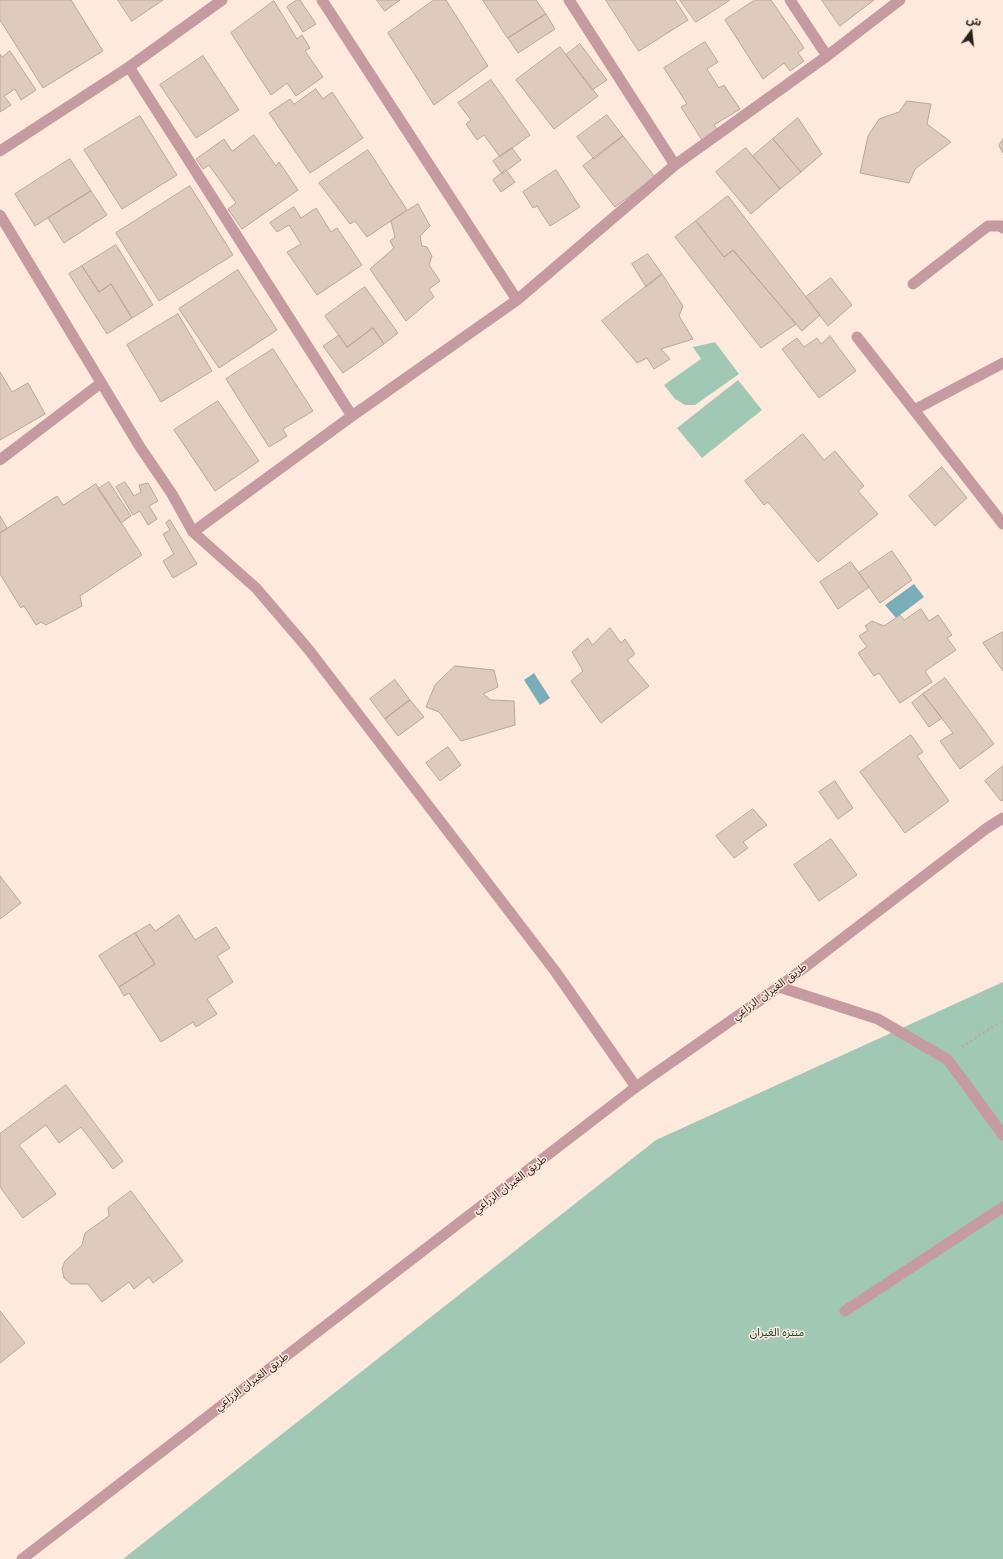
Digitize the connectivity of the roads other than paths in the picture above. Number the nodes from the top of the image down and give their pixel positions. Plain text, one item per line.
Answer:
1 (222, 0) edge
2 (322, 0) edge
3 (569, 0) edge
4 (790, 0) edge
5 (900, 0) edge
6 (827, 56) junction
7 (130, 67) junction
8 (0, 151) edge
9 (675, 165) junction
10 (0, 215) edge
11 (1003, 228) edge
12 (913, 284) dead end
13 (517, 300) junction
14 (857, 337) dead end
15 (1003, 364) edge
16 (101, 383) junction
17 (914, 410) junction
18 (352, 416) junction
19 (0, 460) edge
20 (1003, 524) edge
21 (193, 532) junction
22 (1003, 818) edge
23 (779, 987) junction
24 (636, 1088) junction
25 (1003, 1135) edge
26 (1003, 1207) edge
27 (845, 1311) dead end
28 (22, 1559) edge

1 - 7 street
2 - 13 street
3 - 9 street
4 - 6 street
5 - 6 street
6 - 9 street
7 - 8 street
7 - 18 street
9 - 13 street
10 - 16 street
11 - 12 street
13 - 18 street
14 - 17 street
15 - 17 street
16 - 19 street
16 - 21 street
17 - 20 street
18 - 21 street
21 - 24 street
22 - 23 street, طريق الغيران الزراعي
23 - 24 street, طريق الغيران الزراعي
23 - 25 street
24 - 28 street, طريق الغيران الزراعي
26 - 27 street

